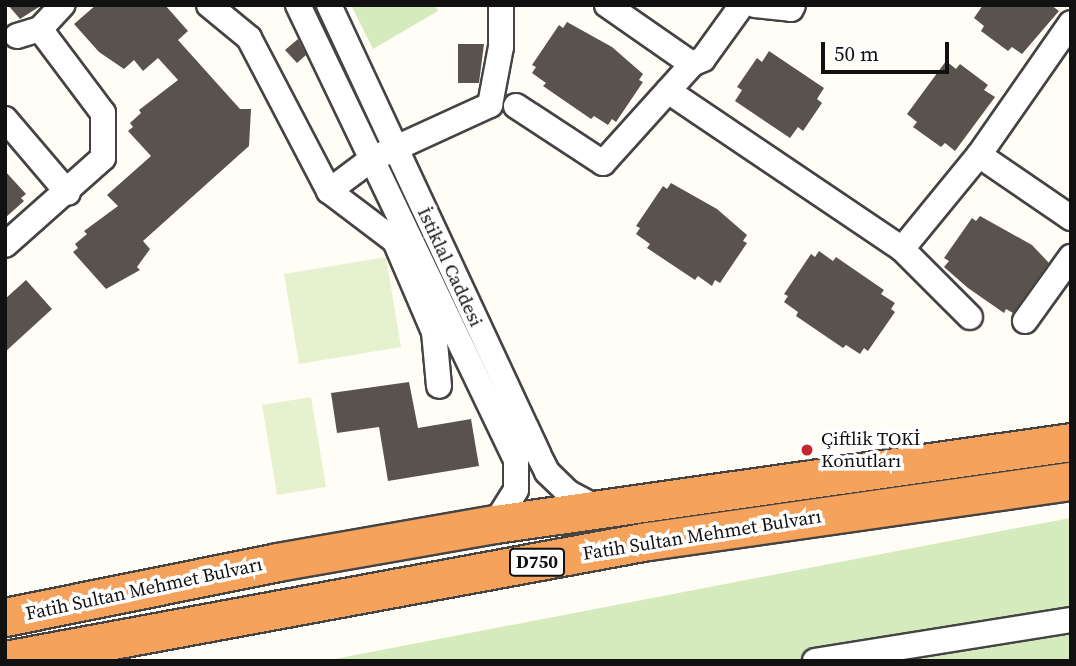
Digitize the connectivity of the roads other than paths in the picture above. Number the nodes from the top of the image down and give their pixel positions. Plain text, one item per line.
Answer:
1 (62, 5) edge
2 (209, 5) edge
3 (298, 5) edge
4 (329, 5) edge
5 (501, 5) edge
6 (607, 5) edge
7 (742, 5) edge
8 (755, 5) edge
9 (793, 5) edge
10 (1071, 23) edge
11 (692, 64) junction
12 (668, 91) junction
13 (516, 106) dead end
14 (5, 119) edge
15 (396, 150) junction
16 (979, 155) junction
17 (372, 159) junction
18 (329, 191) junction
19 (68, 193) junction
20 (1071, 218) edge
21 (5, 244) edge
22 (902, 249) junction
23 (1071, 257) edge
24 (970, 317) dead end
25 (1025, 321) dead end
26 (439, 386) dead end
27 (1071, 442) edge
28 (1071, 481) edge
29 (597, 508) junction
30 (495, 524) junction
31 (5, 617) edge
32 (1071, 620) edge
33 (5, 660) edge
34 (815, 661) edge

1 - 19 street
2 - 18 street
3 - 17 street, İstiklal Caddesi
4 - 15 street, İstiklal Caddesi
5 - 15 street
6 - 11 street
7 - 11 street
8 - 9 street
10 - 16 street
11 - 12 street
12 - 13 street
12 - 22 street
14 - 19 street
15 - 17 street
15 - 29 street, İstiklal Caddesi
16 - 20 street
16 - 22 street
17 - 18 street
17 - 30 street, İstiklal Caddesi
18 - 26 street
19 - 21 street
22 - 24 street
23 - 25 street
27 - 29 highway, Fatih Sultan Mehmet Bulvarı / D750
28 - 33 highway, Fatih Sultan Mehmet Bulvarı / D750
29 - 30 highway, Fatih Sultan Mehmet Bulvarı / D750
30 - 31 highway, Fatih Sultan Mehmet Bulvarı / D750
32 - 34 street

